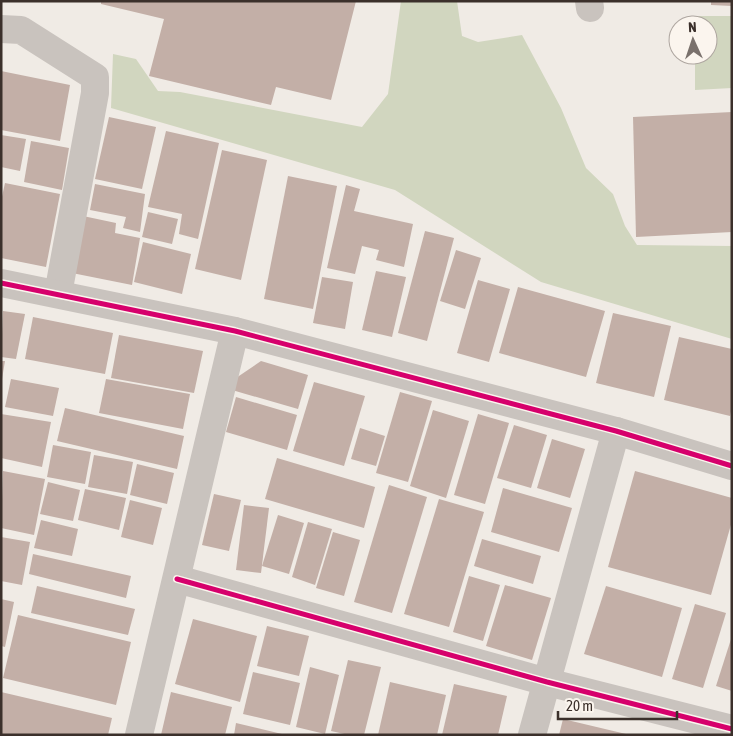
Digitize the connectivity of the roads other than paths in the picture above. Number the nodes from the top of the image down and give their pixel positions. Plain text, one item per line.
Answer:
1 (1, 30) edge
2 (1, 283) edge
3 (58, 294) junction
4 (235, 331) junction
5 (616, 430) junction
6 (732, 466) edge
7 (177, 578) junction
8 (547, 682) junction
9 (732, 729) edge
10 (139, 735) edge
11 (532, 735) edge

1 - 3 street
2 - 3 street
3 - 4 street
4 - 5 street
4 - 7 street
5 - 6 street
5 - 8 street
7 - 8 street
7 - 10 street
8 - 9 street
8 - 11 street

